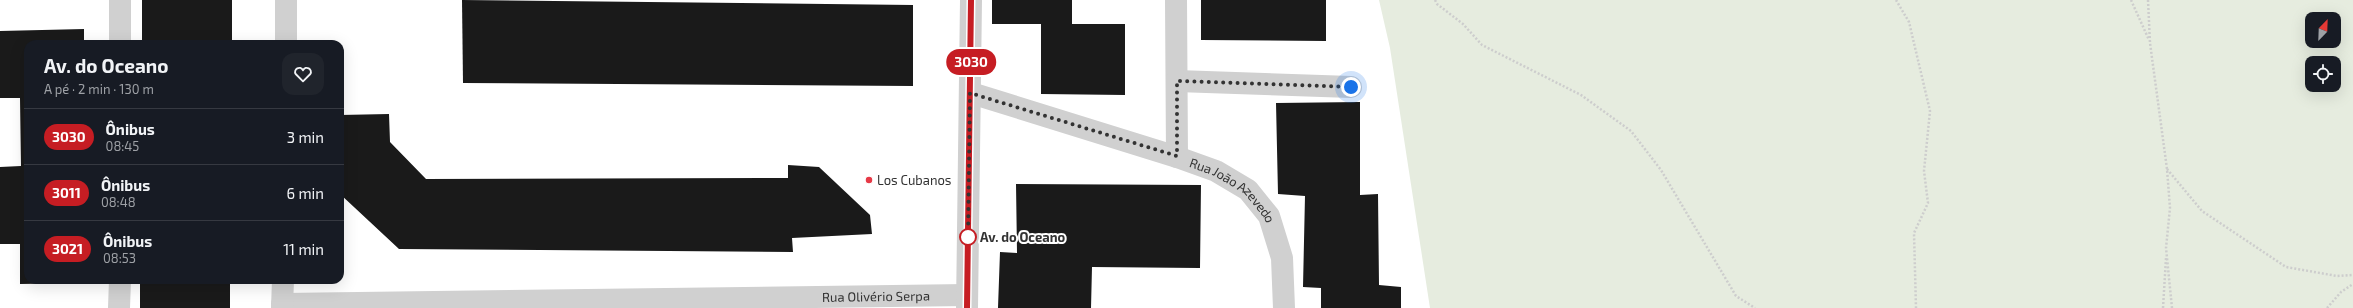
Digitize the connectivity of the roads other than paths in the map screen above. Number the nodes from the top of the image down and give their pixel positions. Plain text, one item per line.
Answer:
1 (120, 0) edge
2 (286, 0) edge
3 (971, 0) edge
4 (1176, 0) edge
5 (120, 40) edge
6 (286, 40) edge
7 (1177, 81) junction
8 (1351, 87) dead end
9 (970, 93) junction
10 (1177, 156) junction
11 (120, 284) edge
12 (283, 284) edge
13 (967, 301) edge
14 (282, 306) edge
15 (120, 308) edge
16 (1284, 308) edge

1 - 5 street
2 - 6 street
3 - 9 street
4 - 7 street
7 - 8 street
7 - 10 street
9 - 10 street, Rua João Azevedo
9 - 13 street
10 - 16 street, Rua João Azevedo
11 - 15 street
12 - 14 street
13 - 14 street, Rua Olivério Serpa

